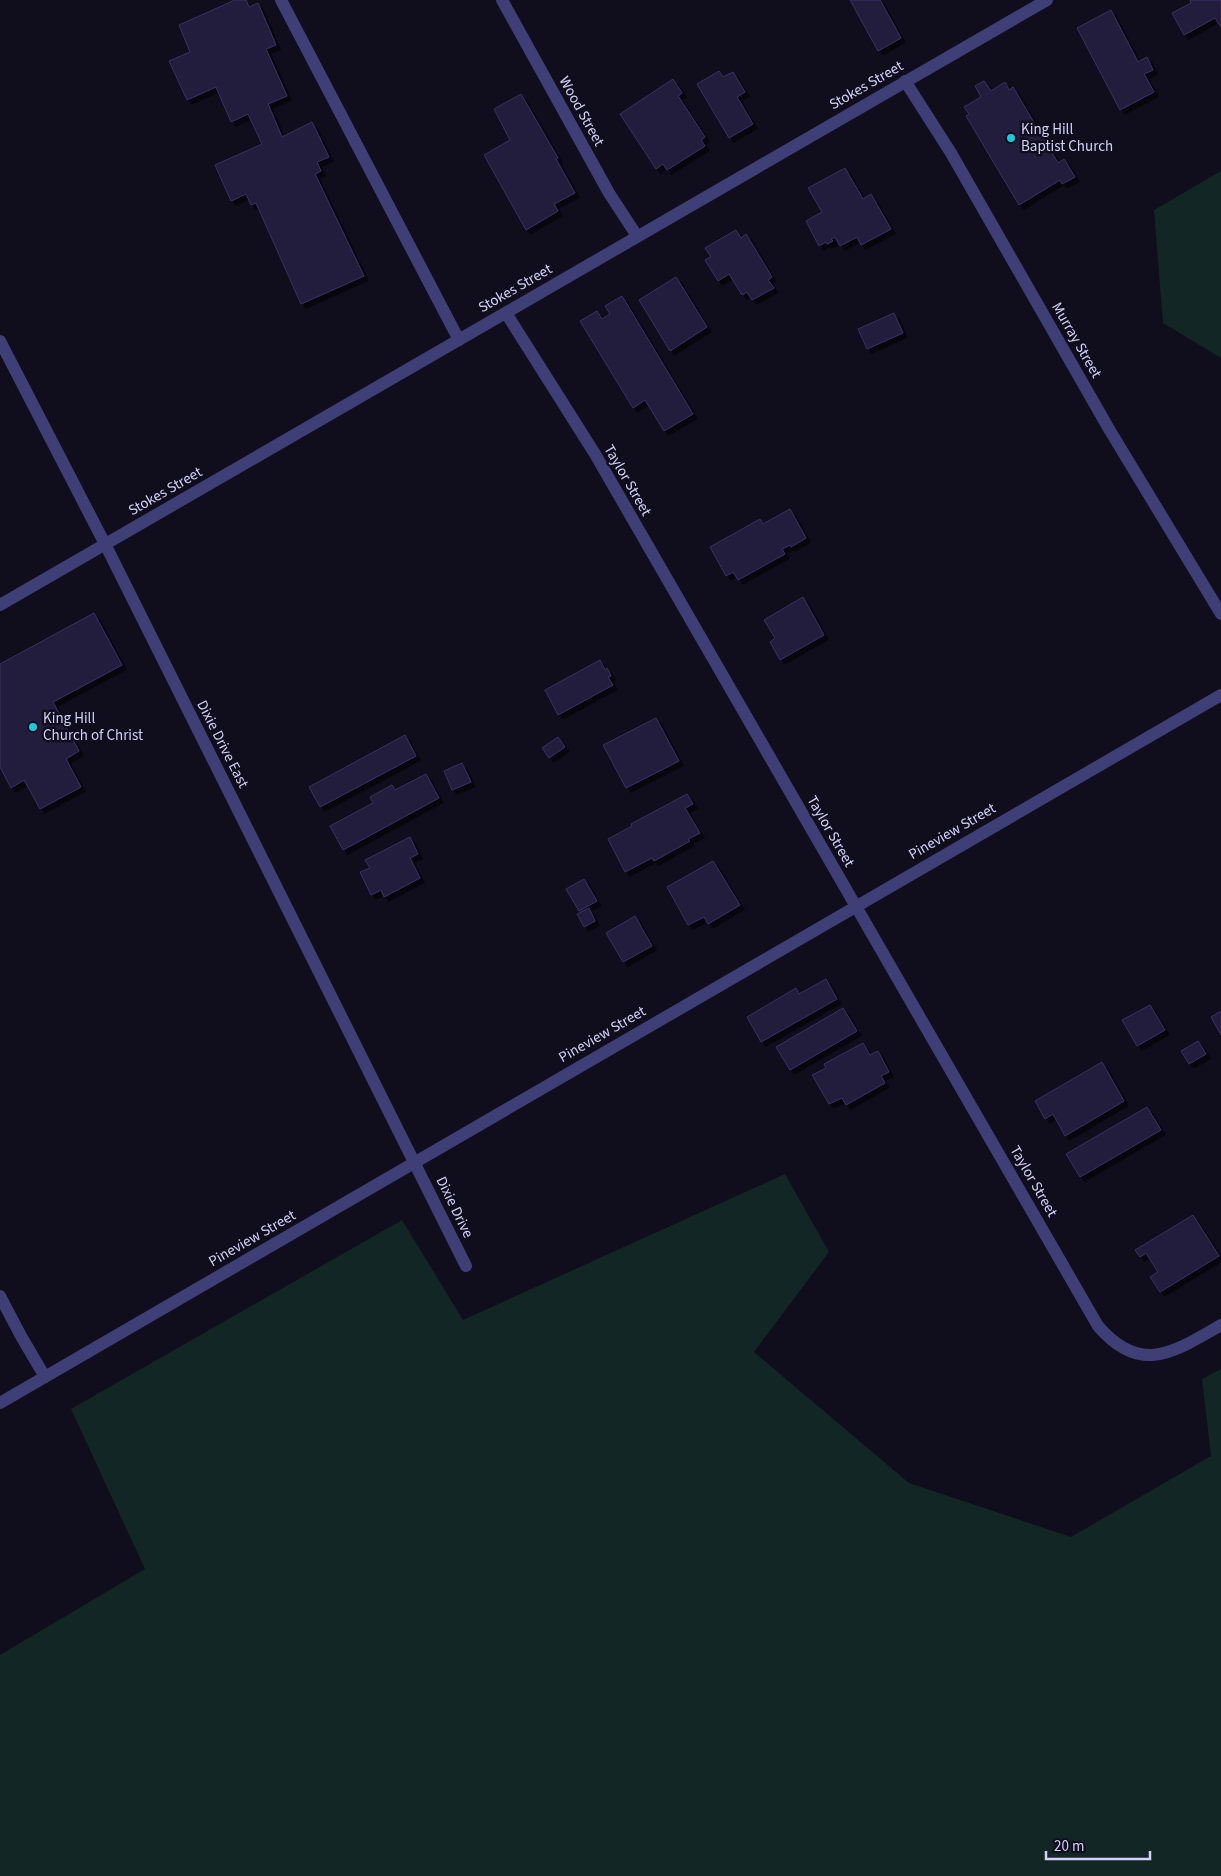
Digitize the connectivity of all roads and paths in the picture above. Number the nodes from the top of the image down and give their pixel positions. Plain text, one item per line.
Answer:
1 (281, 0) edge
2 (502, 0) edge
3 (1047, 0) edge
4 (905, 81) junction
5 (636, 236) junction
6 (506, 313) junction
7 (459, 340) junction
8 (0, 341) edge
9 (105, 544) junction
10 (0, 605) edge
11 (1221, 614) edge
12 (1221, 695) edge
13 (855, 906) junction
14 (414, 1162) junction
15 (466, 1266) dead end
16 (0, 1296) edge
17 (1221, 1325) edge
18 (45, 1377) junction
19 (0, 1403) edge

1 - 7 street
2 - 5 street, Wood Street
3 - 4 street, Stokes Street
4 - 5 street, Stokes Street
4 - 11 street, Murray Street
5 - 6 street, Stokes Street
6 - 7 street, Stokes Street
6 - 13 street, Taylor Street
7 - 9 street, Stokes Street
8 - 9 street, Dixie Drive East
9 - 10 street, Stokes Street
9 - 14 street, Dixie Drive East
12 - 13 street, Pineview Street
13 - 14 street, Pineview Street
13 - 17 street, Taylor Street
14 - 15 street, Dixie Drive
14 - 18 street, Pineview Street
16 - 18 street
18 - 19 street, Pineview Street

